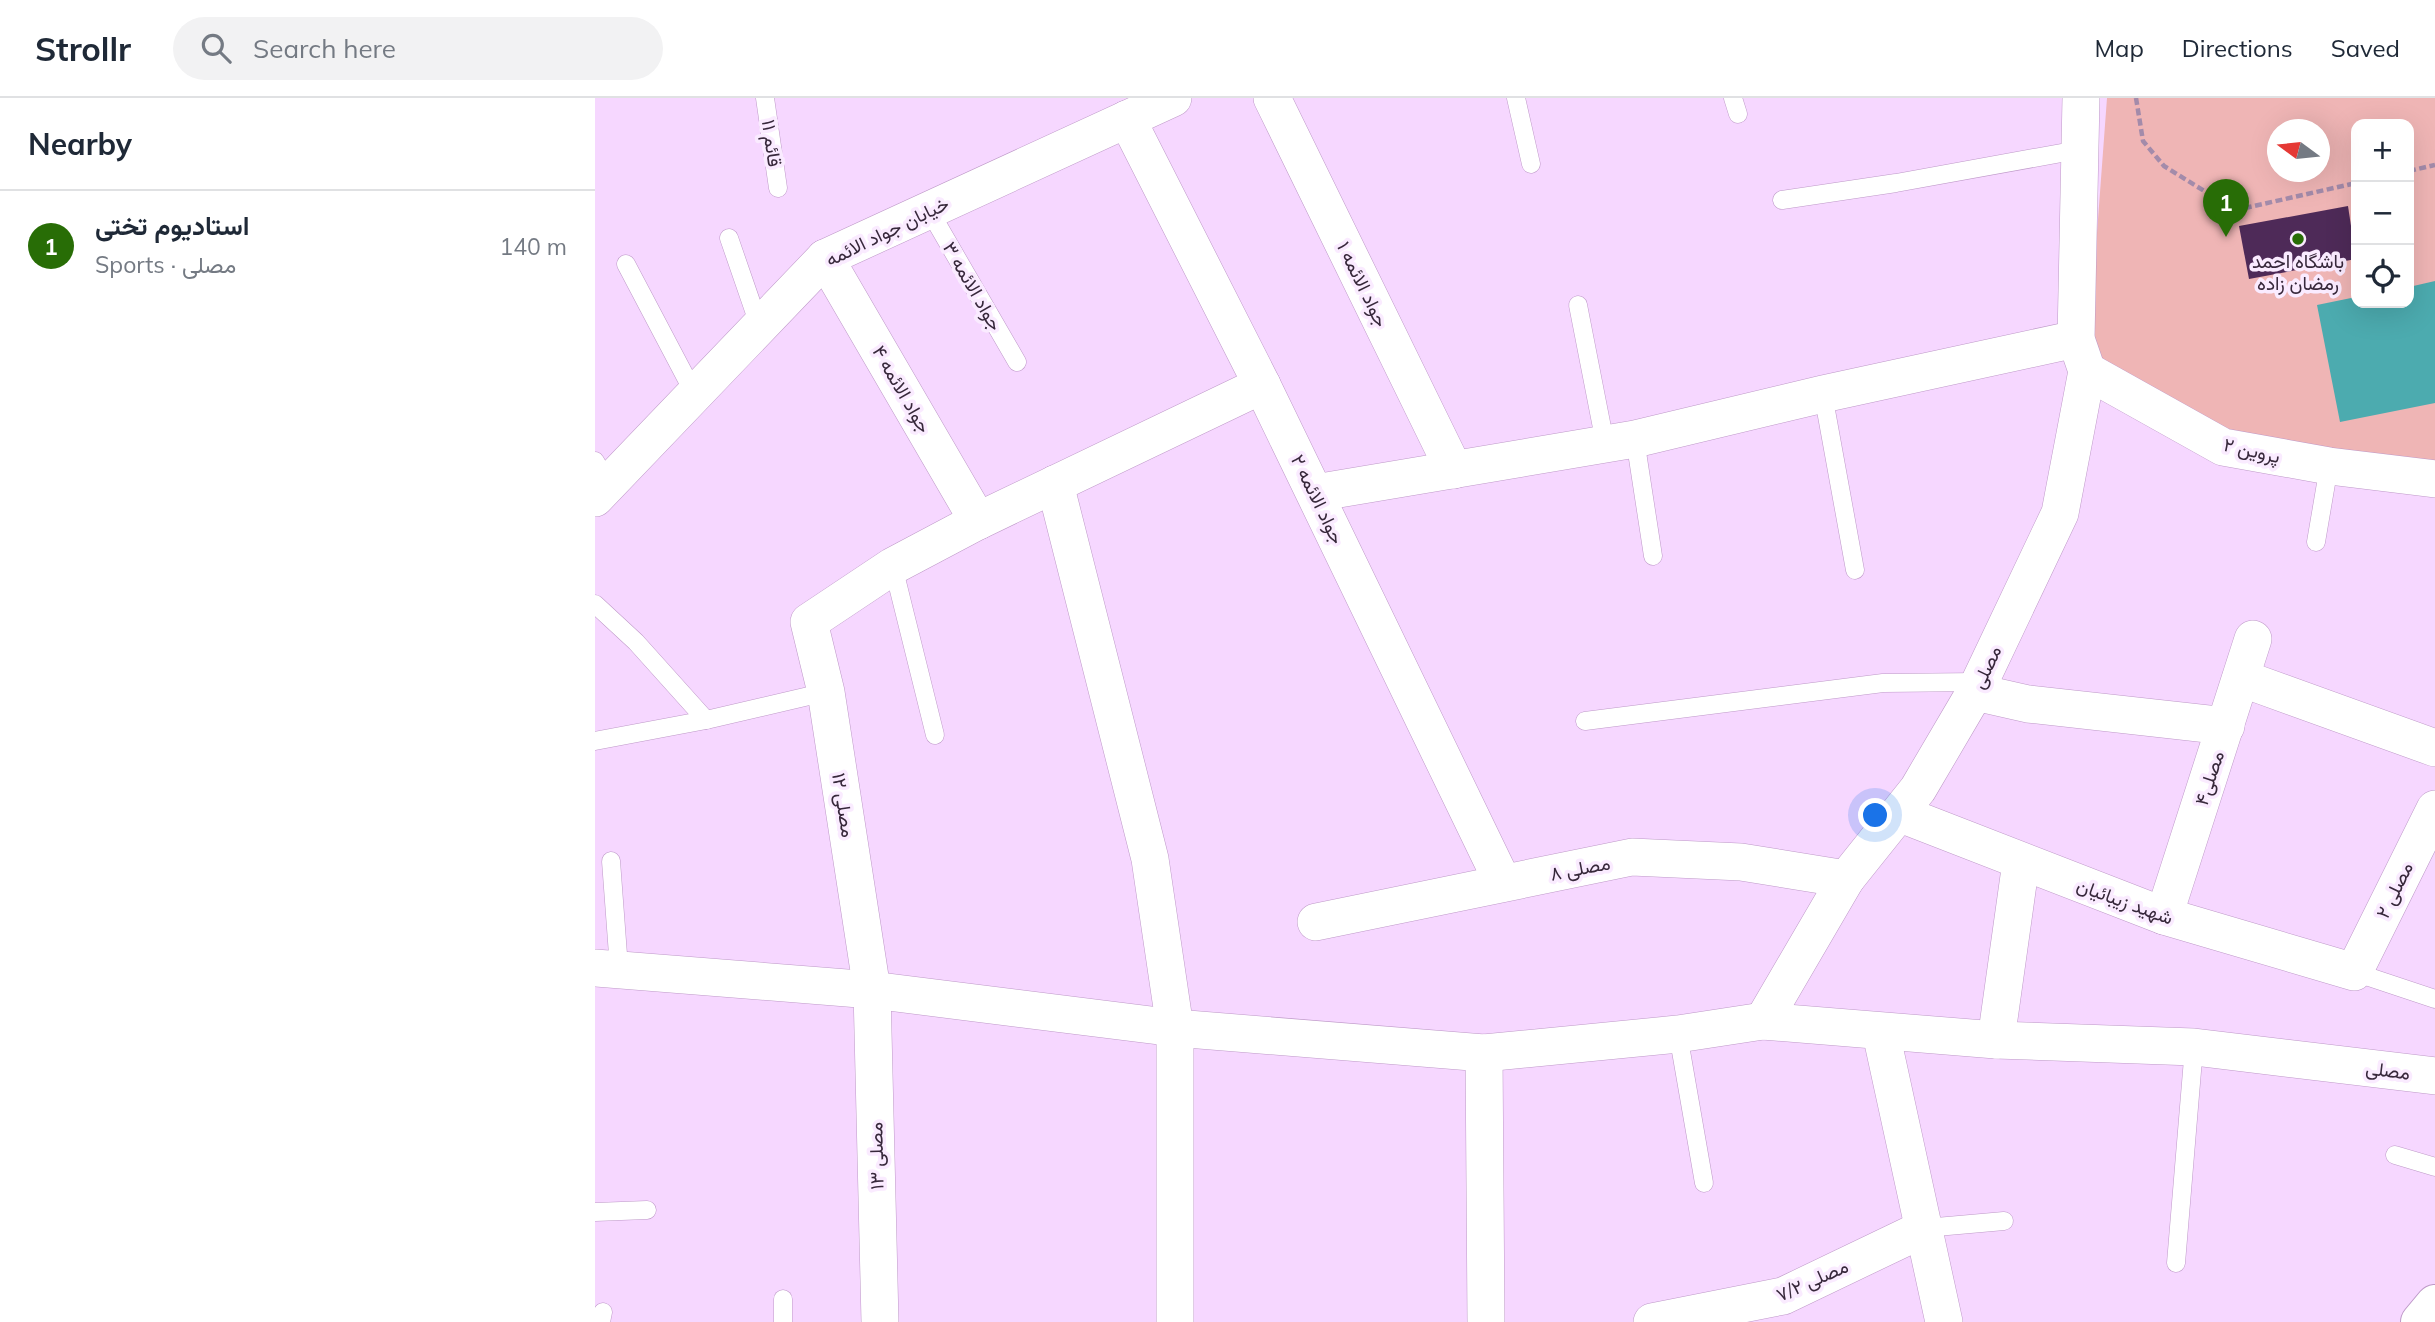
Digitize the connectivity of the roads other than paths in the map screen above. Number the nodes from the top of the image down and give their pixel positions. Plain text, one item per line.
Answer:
1 (765, 98) edge
2 (1173, 98) edge
3 (1272, 98) edge
4 (1516, 98) edge
5 (2081, 98) edge
6 (1127, 119) junction
7 (2078, 150) junction
8 (1531, 164) dead end
9 (778, 188) dead end
10 (1782, 200) dead end
11 (929, 210) junction
12 (729, 238) dead end
13 (825, 258) junction
14 (626, 264) dead end
15 (1578, 305) dead end
16 (759, 325) junction
17 (2081, 355) junction
18 (1017, 362) dead end
19 (1262, 385) junction
20 (694, 394) junction
21 (1823, 394) junction
22 (1620, 441) junction
23 (2329, 466) junction
24 (1454, 470) junction
25 (2435, 479) edge
26 (599, 480) edge
27 (1055, 484) junction
28 (1315, 494) junction
29 (978, 521) junction
30 (2315, 542) dead end
31 (1653, 556) dead end
32 (893, 566) junction
33 (1855, 570) dead end
34 (595, 604) edge
35 (2253, 639) dead end
36 (2241, 678) junction
37 (1977, 687) junction
38 (826, 692) junction
39 (706, 720) junction
40 (1585, 721) dead end
41 (2226, 726) junction
42 (935, 735) dead end
43 (595, 741) edge
44 (2435, 748) edge
45 (2435, 809) edge
46 (1901, 814) junction
47 (611, 861) dead end
48 (2021, 862) junction
49 (1846, 879) junction
50 (1503, 883) junction
51 (2164, 916) junction
52 (1316, 922) dead end
53 (607, 968) edge
54 (2354, 972) junction
55 (872, 990) junction
56 (2435, 999) edge
57 (1763, 1021) junction
58 (1175, 1028) junction
59 (1881, 1033) junction
60 (1678, 1034) junction
61 (1996, 1040) junction
62 (2194, 1047) junction
63 (1484, 1053) junction
64 (2435, 1076) edge
65 (2395, 1155) dead end
66 (2435, 1167) edge
67 (1704, 1183) dead end
68 (647, 1210) dead end
69 (595, 1212) edge
70 (2004, 1221) dead end
71 (1925, 1227) junction
72 (2176, 1263) dead end
73 (782, 1299) dead end
74 (2435, 1304) edge
75 (783, 1322) edge
76 (880, 1322) edge
77 (1175, 1322) edge
78 (1486, 1322) edge
79 (1652, 1322) edge
80 (1944, 1322) edge
81 (2420, 1322) edge

1 - 9 lane, قائم ۱۱
2 - 6 street, خیابان جواد الائمه
3 - 24 street, جواد الائمه ۱
4 - 8 lane
5 - 7 street, مصلی
6 - 11 street, خیابان جواد الائمه
6 - 19 street, جواد الائمه ۲
7 - 10 lane
7 - 17 street, مصلی
11 - 13 street, خیابان جواد الائمه
11 - 18 lane, جواد الائمه ۳
12 - 16 lane
13 - 16 street, خیابان جواد الائمه
13 - 29 street, جواد الائمه ۴
14 - 20 lane
15 - 22 lane
16 - 20 street, خیابان جواد الائمه
17 - 21 street
17 - 23 street, پروین ۲
17 - 37 street, مصلی
19 - 27 street
19 - 28 street, جواد الائمه ۲
20 - 26 street, خیابان جواد الائمه
21 - 22 street
21 - 33 lane
22 - 24 street
22 - 31 lane
23 - 25 street, پروین ۲
23 - 30 lane
24 - 28 street
27 - 29 street
27 - 58 street
28 - 50 street, جواد الائمه ۲
29 - 32 street
32 - 38 street, مصلی ۱۲
32 - 42 lane
34 - 39 lane
35 - 36 street, مصلی۴
36 - 41 street, مصلی۴
36 - 44 street
37 - 40 lane
37 - 41 street
37 - 46 street, مصلی
38 - 39 lane
38 - 55 street, مصلی ۱۲
39 - 43 lane
41 - 51 street, مصلی۴
45 - 54 street, مصلی ۲
46 - 48 street, شهید زیبائیان
46 - 49 street, مصلی
47 - 53 lane
48 - 51 street, شهید زیبائیان
48 - 61 street
49 - 50 street, مصلی ۸
49 - 57 street, مصلی
50 - 52 street, مصلی ۸
51 - 54 street, شهید زیبائیان
53 - 55 street
54 - 56 lane
55 - 58 street
55 - 76 street, مصلی ۱۳
57 - 59 street, مصلی
57 - 60 street
58 - 63 street
58 - 77 street
59 - 61 street, مصلی
59 - 71 street
60 - 63 street
60 - 67 lane
61 - 62 street, مصلی
62 - 64 street, مصلی
62 - 72 lane
63 - 78 street
65 - 66 lane
68 - 69 lane
70 - 71 lane
71 - 79 street, مصلی ۷/۲
71 - 80 street
73 - 75 lane
74 - 81 street

